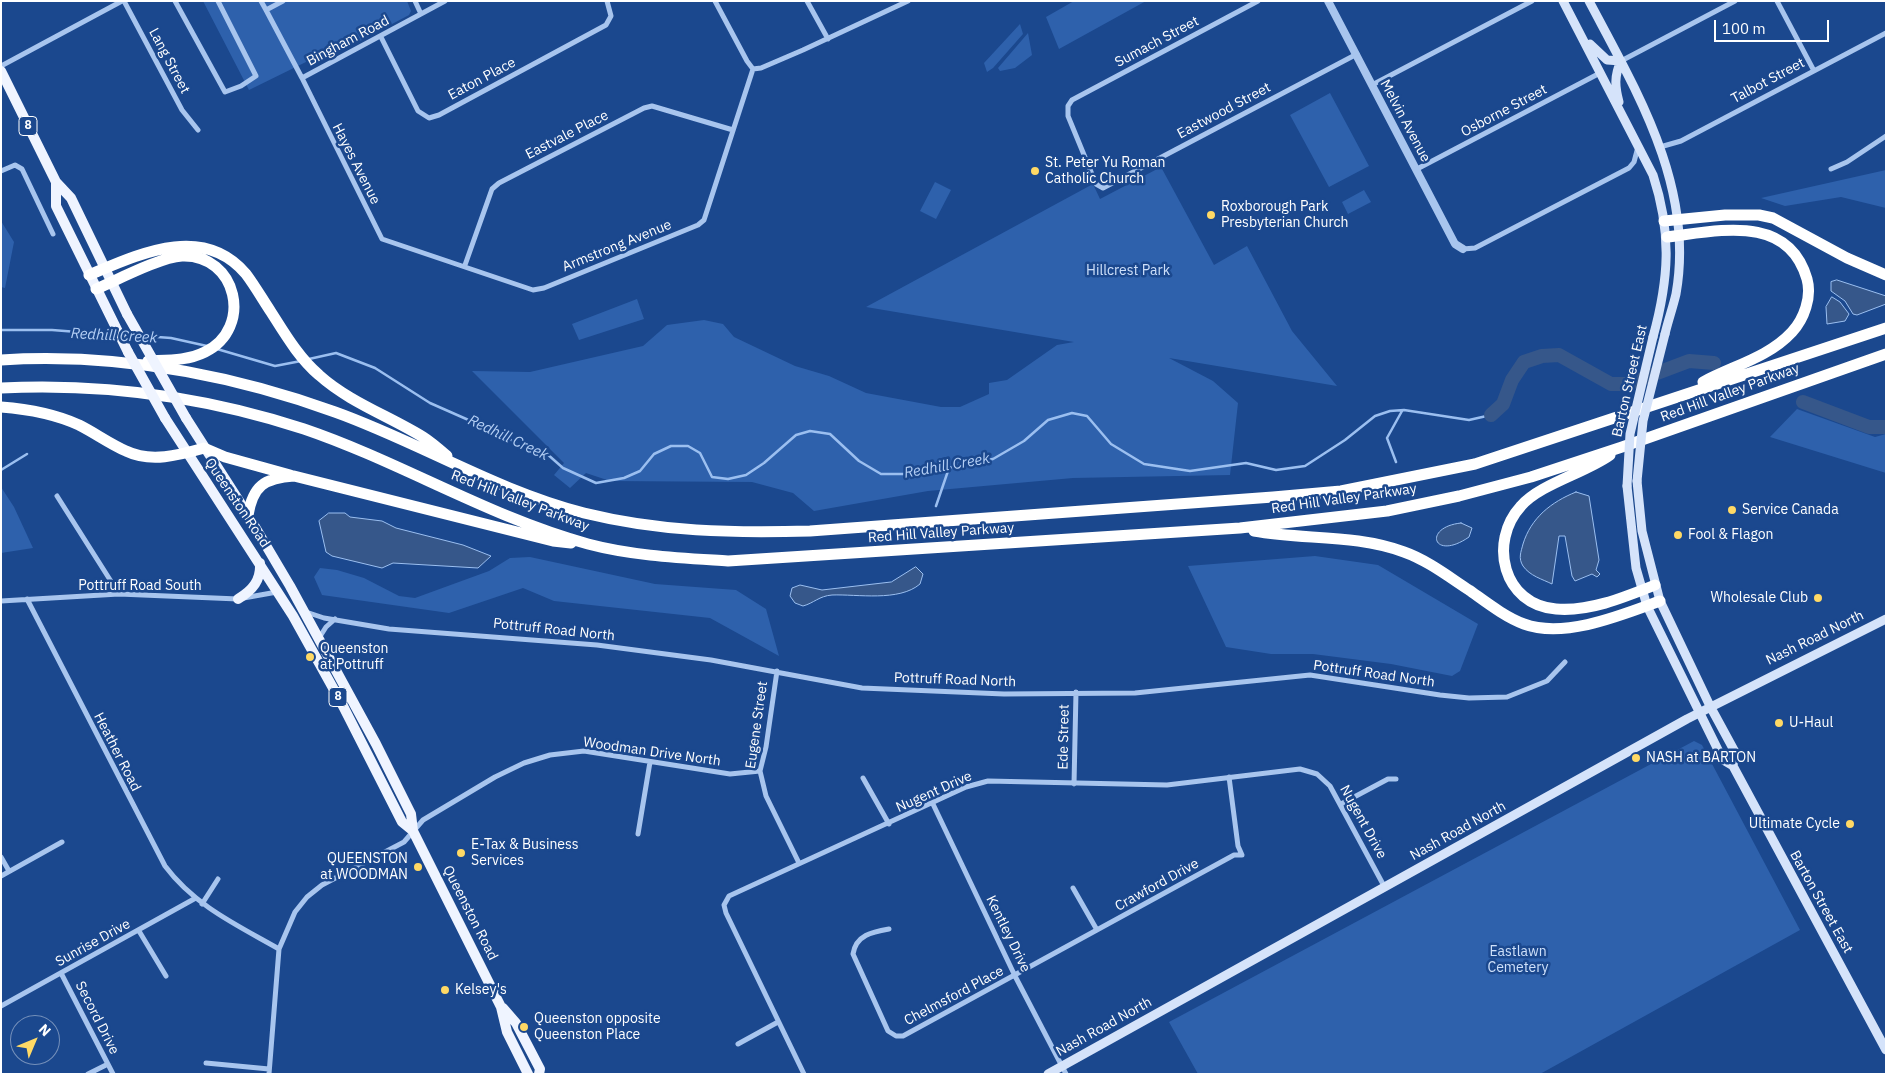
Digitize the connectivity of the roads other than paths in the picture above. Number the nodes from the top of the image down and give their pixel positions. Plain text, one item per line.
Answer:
1 (123, 1) edge
2 (175, 1) edge
3 (218, 1) edge
4 (261, 1) edge
5 (283, 1) edge
6 (415, 1) edge
7 (445, 1) edge
8 (607, 1) edge
9 (714, 1) edge
10 (807, 1) edge
11 (908, 1) edge
12 (1258, 1) edge
13 (1328, 1) edge
14 (1532, 1) edge
15 (1563, 1) edge
16 (1589, 1) edge
17 (1735, 1) edge
18 (1777, 1) edge
19 (898, 3) edge
20 (266, 10) junction
21 (421, 14) junction
22 (1886, 33) edge
23 (1582, 36) junction
24 (381, 37) junction
25 (828, 39) junction
26 (1357, 54) junction
27 (1621, 61) junction
28 (1, 66) edge
29 (753, 69) junction
30 (1813, 69) junction
31 (1, 71) edge
32 (1600, 73) junction
33 (302, 78) junction
34 (1372, 85) junction
35 (309, 94) joint
36 (1623, 119) junction
37 (198, 130) dead end
38 (733, 130) junction
39 (1886, 136) edge
40 (1639, 146) junction
41 (1660, 147) junction
42 (1417, 169) junction
43 (1830, 169) dead end
44 (1, 170) edge
45 (56, 182) junction
46 (1103, 188) joint
47 (1677, 220) junction
48 (1664, 221) junction
49 (53, 234) dead end
50 (1679, 235) junction
51 (1667, 237) junction
52 (387, 241) joint
53 (1463, 249) joint
54 (464, 266) junction
55 (106, 268) junction
56 (89, 275) junction
57 (1886, 275) edge
58 (112, 282) junction
59 (96, 289) junction
60 (1886, 328) edge
61 (1886, 354) edge
62 (1, 360) edge
63 (129, 363) junction
64 (1, 388) edge
65 (1685, 395) junction
66 (1, 407) edge
67 (1622, 447) junction
68 (204, 448) junction
69 (186, 453) junction
70 (458, 464) junction
71 (294, 476) junction
72 (57, 496) dead end
73 (248, 515) junction
74 (1240, 528) junction
75 (589, 544) junction
76 (260, 563) junction
77 (1655, 585) junction
78 (1642, 590) junction
79 (278, 592) junction
80 (119, 594) junction
81 (238, 598) junction
82 (27, 599) junction
83 (1, 601) edge
84 (1660, 601) junction
85 (1647, 606) junction
86 (304, 611) junction
87 (335, 619) junction
88 (1886, 619) edge
89 (319, 638) junction
90 (1565, 662) dead end
91 (776, 672) junction
92 (1076, 692) junction
93 (1710, 706) junction
94 (1698, 712) junction
95 (650, 762) junction
96 (1733, 766) junction
97 (760, 771) junction
98 (1229, 777) junction
99 (863, 778) dead end
100 (1396, 779) dead end
101 (1074, 784) junction
102 (932, 802) junction
103 (1341, 804) junction
104 (889, 824) junction
105 (413, 831) junction
106 (638, 834) dead end
107 (62, 842) dead end
108 (1, 857) edge
109 (799, 863) junction
110 (9, 872) junction
111 (1, 876) edge
112 (218, 879) dead end
113 (1384, 886) junction
114 (1073, 888) dead end
115 (194, 899) junction
116 (202, 904) junction
117 (889, 929) dead end
118 (1097, 930) junction
119 (139, 931) junction
120 (279, 949) junction
121 (61, 973) junction
122 (166, 976) dead end
123 (1015, 976) junction
124 (1, 1006) edge
125 (501, 1007) junction
126 (778, 1022) junction
127 (738, 1044) dead end
128 (1886, 1050) edge
129 (206, 1062) dead end
130 (108, 1064) junction
131 (1064, 1070) edge
132 (269, 1071) edge
133 (88, 1074) edge
134 (113, 1074) edge
135 (528, 1074) edge
136 (539, 1074) edge
137 (804, 1074) edge
138 (1048, 1074) edge

1 - 28 street
1 - 37 street, Lang Street
2 - 3 street
4 - 20 street
5 - 20 street
6 - 21 street
7 - 21 street, Bingham Road
8 - 24 street, Eaton Place
9 - 29 street
10 - 25 street
11 - 19 street
12 - 46 street, Sumach Street
13 - 26 street, Melvin Avenue
14 - 34 street
15 - 23 main road, Barton Street East
16 - 27 main road, Barton Street East
17 - 27 street
18 - 30 street
19 - 25 street
20 - 33 street
21 - 24 street, Bingham Road
22 - 30 street, Talbot Street
23 - 27 main road
23 - 32 main road, Barton Street East
24 - 33 street, Bingham Road
25 - 29 street
26 - 34 street, Melvin Avenue
26 - 46 street, Eastwood Street
27 - 36 main road
27 - 41 main road, Barton Street East
29 - 38 street, Armstrong Avenue
30 - 41 street, Talbot Street
31 - 45 main road, Queenston Road / 8
32 - 36 main road, Barton Street East
32 - 42 street, Osborne Street
33 - 35 street, Bingham Road
34 - 42 street, Melvin Avenue
35 - 52 street, Hayes Avenue
36 - 40 main road, Barton Street East
38 - 54 street, Eastvale Place
38 - 54 street, Armstrong Avenue
39 - 43 street
40 - 48 main road, Barton Street East
40 - 53 street
41 - 47 main road, Barton Street East
42 - 53 street, Melvin Avenue
44 - 49 street
45 - 55 main road, Queenston Road / 8
45 - 56 main road, Queenston Road / 8
47 - 48 highway
47 - 50 main road, Barton Street East
47 - 57 highway
48 - 51 main road, Barton Street East
50 - 51 highway
50 - 65 highway
50 - 77 main road, Barton Street East, bridge
51 - 78 main road, Barton Street East, bridge
52 - 54 street, Armstrong Avenue
55 - 56 highway
55 - 58 main road, Queenston Road / 8
55 - 70 highway
56 - 59 main road, Queenston Road / 8
58 - 59 highway
58 - 63 highway
58 - 68 main road, Queenston Road / 8, bridge
59 - 69 main road, Queenston Road / 8, bridge
60 - 65 highway, Red Hill Valley Parkway
61 - 67 highway, Red Hill Valley Parkway
62 - 63 highway, Red Hill Valley Parkway
63 - 70 highway, Red Hill Valley Parkway
64 - 75 highway, Red Hill Valley Parkway
65 - 70 highway, Red Hill Valley Parkway
66 - 69 highway
67 - 74 highway, Red Hill Valley Parkway
67 - 78 highway
68 - 69 highway
68 - 71 highway
68 - 73 main road, Queenston Road / 8
69 - 76 main road, Queenston Road / 8
71 - 73 highway
71 - 75 highway
72 - 80 street
73 - 86 main road, Queenston Road / 8
74 - 75 highway, Red Hill Valley Parkway
74 - 85 highway
76 - 79 main road, Queenston Road / 8
76 - 81 main road
77 - 78 highway
77 - 84 main road, Barton Street East
78 - 85 main road, Barton Street East
79 - 81 street, Pottruff Road South
79 - 105 main road, Queenston Road / 8
80 - 81 street, Pottruff Road South
80 - 82 street, Pottruff Road South
82 - 83 street, Pottruff Road South
82 - 115 street, Heather Road
84 - 85 highway
84 - 93 main road, Barton Street East
85 - 94 main road, Barton Street East
86 - 87 street, Pottruff Road North
86 - 89 main road, Queenston Road / 8
87 - 89 street
87 - 91 street, Pottruff Road North
88 - 93 main road, Nash Road North
89 - 105 main road, Queenston Road / 8
90 - 92 street, Pottruff Road North
91 - 92 street, Pottruff Road North
91 - 97 street, Eugene Street
92 - 101 street, Ede Street
93 - 94 main road, Nash Road North
93 - 96 main road, Barton Street East
94 - 96 main road, Barton Street East
94 - 113 main road, Nash Road North
95 - 97 street, Woodman Drive North
95 - 105 street, Woodman Drive North
95 - 106 street
96 - 128 main road, Barton Street East
97 - 109 street, Eugene Street
98 - 101 street, Nugent Drive
98 - 103 street, Nugent Drive
98 - 118 street, Crawford Drive
99 - 104 street
100 - 103 street
101 - 102 street, Nugent Drive
102 - 104 street, Nugent Drive
102 - 123 street, Kentley Drive
103 - 113 street, Nugent Drive
104 - 109 street, Nugent Drive
105 - 120 street, Woodman Drive North
105 - 125 main road, Queenston Road / 8
107 - 110 street
108 - 110 street
109 - 126 street, Nugent Drive
110 - 111 street
112 - 116 street
113 - 131 main road, Nash Road North
114 - 118 street
115 - 116 street, Heather Road
115 - 119 street, Sunrise Drive
116 - 120 street, Heather Road
117 - 123 street, Chelmsford Place
118 - 123 street, Crawford Drive
119 - 121 street, Sunrise Drive
119 - 122 street
120 - 132 street, Woodman Drive North
121 - 124 street, Sunrise Drive
121 - 130 street, Secord Drive
123 - 131 street, Kentley Drive
125 - 135 main road, Queenston Road / 8
125 - 136 main road, Queenston Road / 8
126 - 127 street
126 - 137 street, Nugent Drive
129 - 132 street
130 - 133 street
130 - 134 street, Secord Drive
131 - 138 main road, Nash Road North

